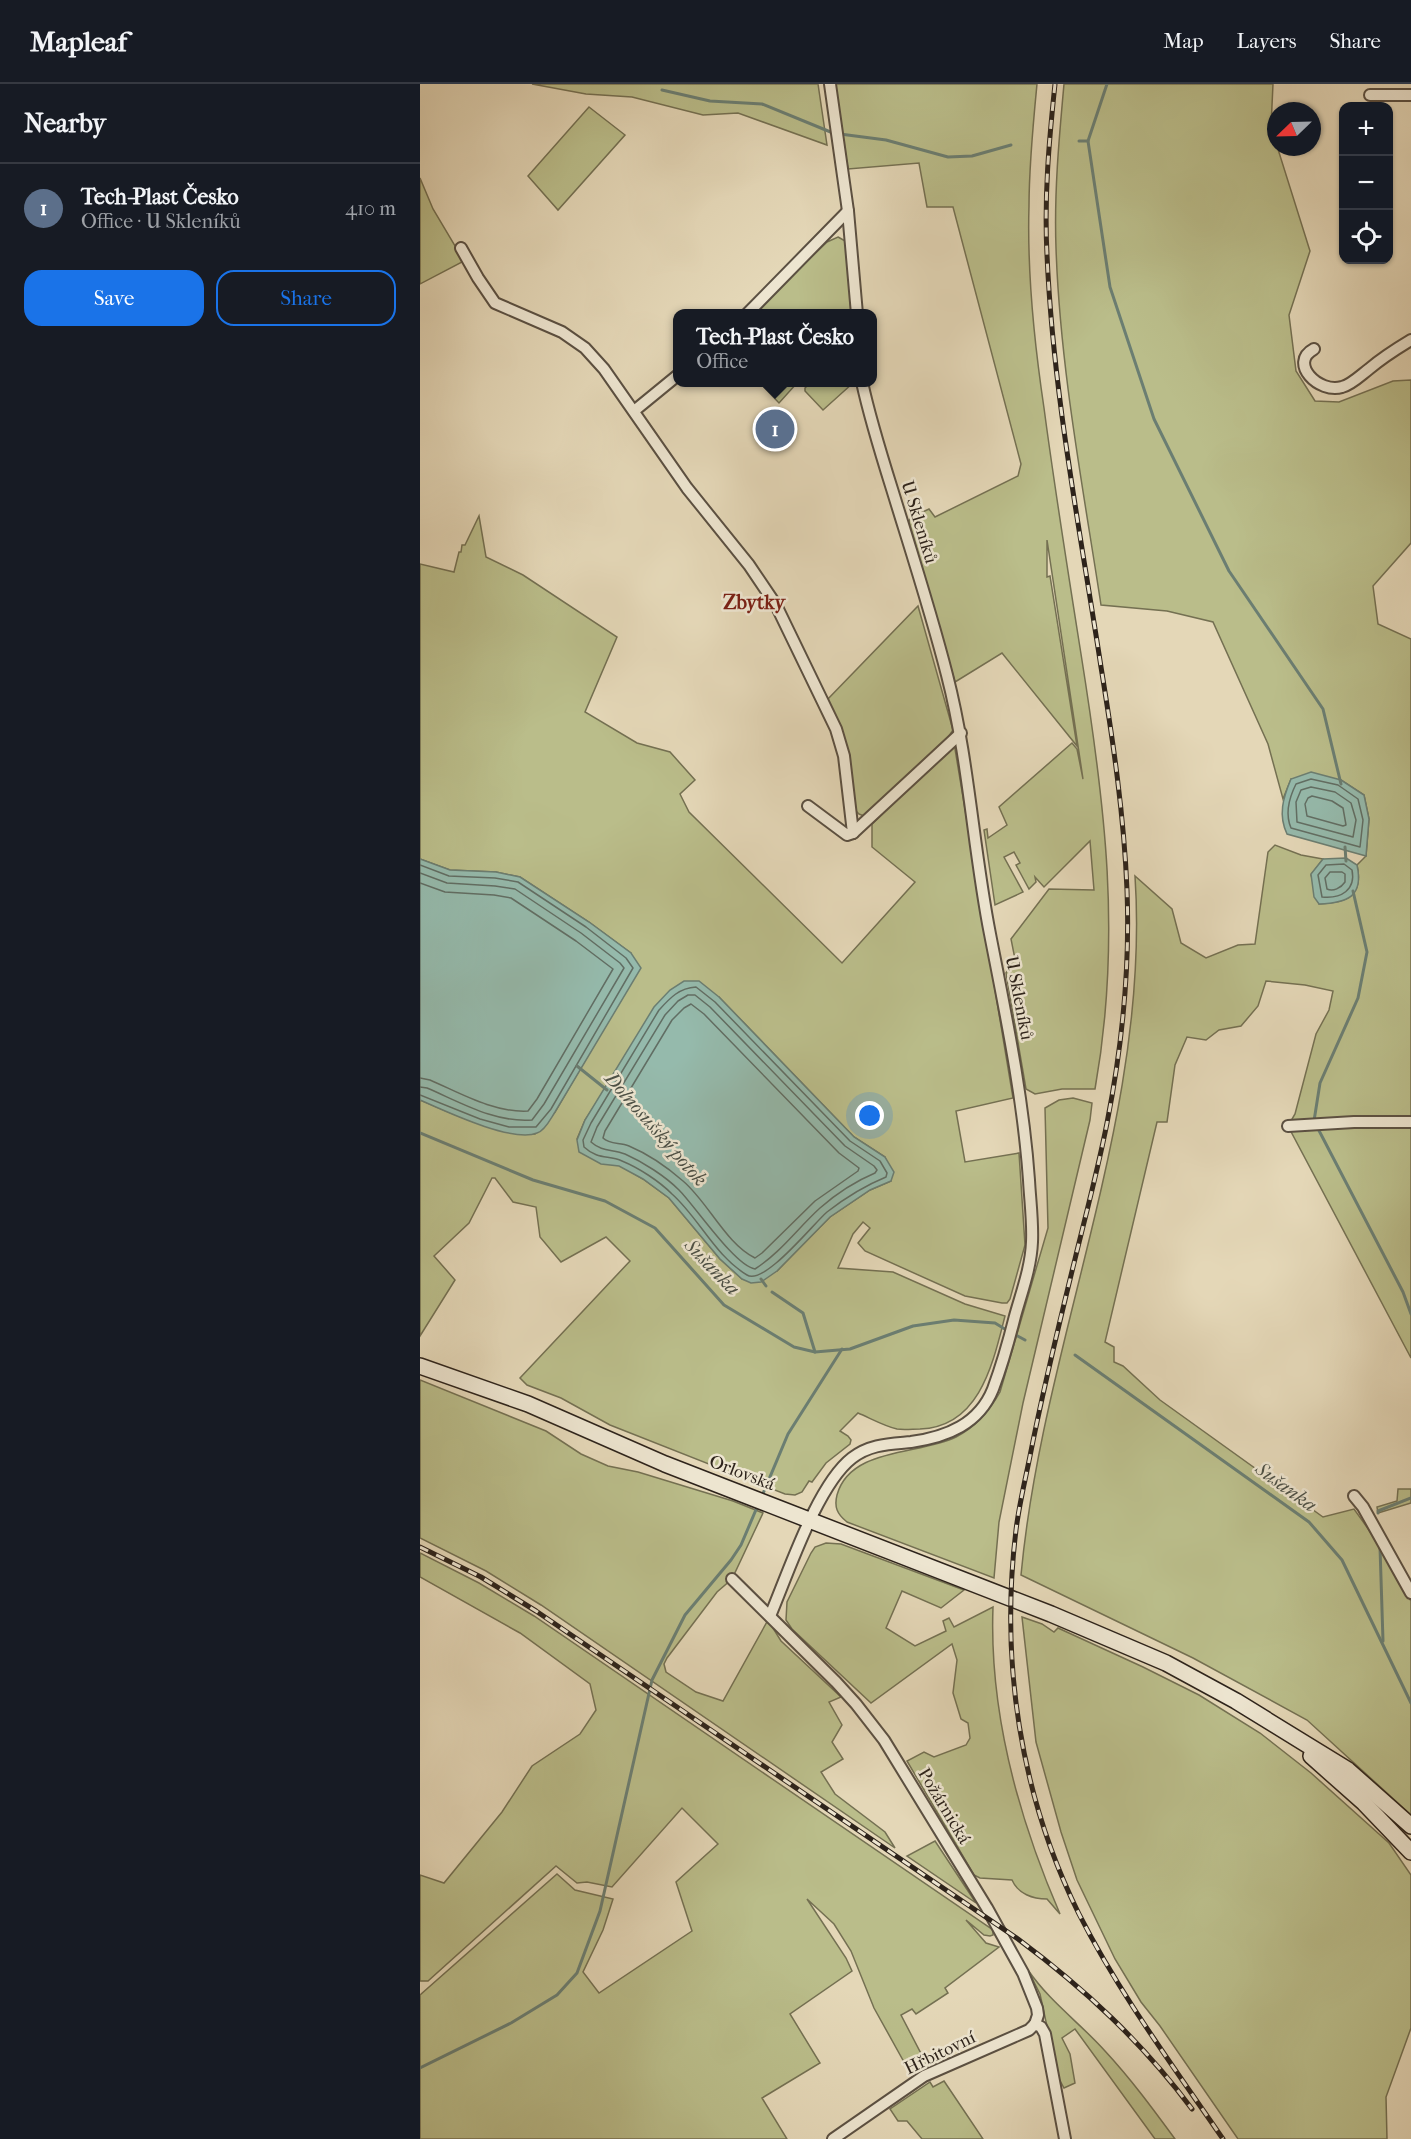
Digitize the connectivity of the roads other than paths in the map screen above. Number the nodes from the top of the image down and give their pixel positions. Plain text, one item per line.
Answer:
1 (830, 84) edge
2 (1370, 95) dead end
3 (1411, 95) edge
4 (848, 211) junction
5 (461, 248) dead end
6 (752, 309) edge
7 (857, 309) edge
8 (1411, 340) edge
9 (1314, 349) dead end
10 (673, 379) edge
11 (863, 387) edge
12 (634, 411) junction
13 (961, 733) junction
14 (808, 806) dead end
15 (853, 833) junction
16 (1411, 1122) edge
17 (1293, 1125) dead end
18 (420, 1366) edge
19 (1354, 1496) dead end
20 (810, 1520) junction
21 (732, 1578) dead end
22 (1411, 1593) edge
23 (770, 1617) junction
24 (1277, 1726) junction
25 (1385, 1824) junction
26 (1411, 1826) edge
27 (1411, 1852) edge
28 (1411, 1862) edge
29 (1035, 2024) junction
30 (833, 2139) edge
31 (1065, 2139) edge

1 - 4 street
2 - 3 street
4 - 6 street
4 - 7 street
5 - 12 street
8 - 9 street
10 - 12 street
11 - 13 street, U Skleníků
12 - 15 street
13 - 15 street
13 - 20 street, U Skleníků
14 - 15 street
16 - 17 street
18 - 20 main road, Orlovská
19 - 22 street
20 - 23 street
20 - 24 main road, Orlovská
21 - 23 street, Požárnická
23 - 29 street, Požárnická
24 - 25 main road
24 - 26 main road
25 - 27 main road
25 - 28 street
29 - 30 street, Hřbitovní
29 - 31 street, Požárnická

